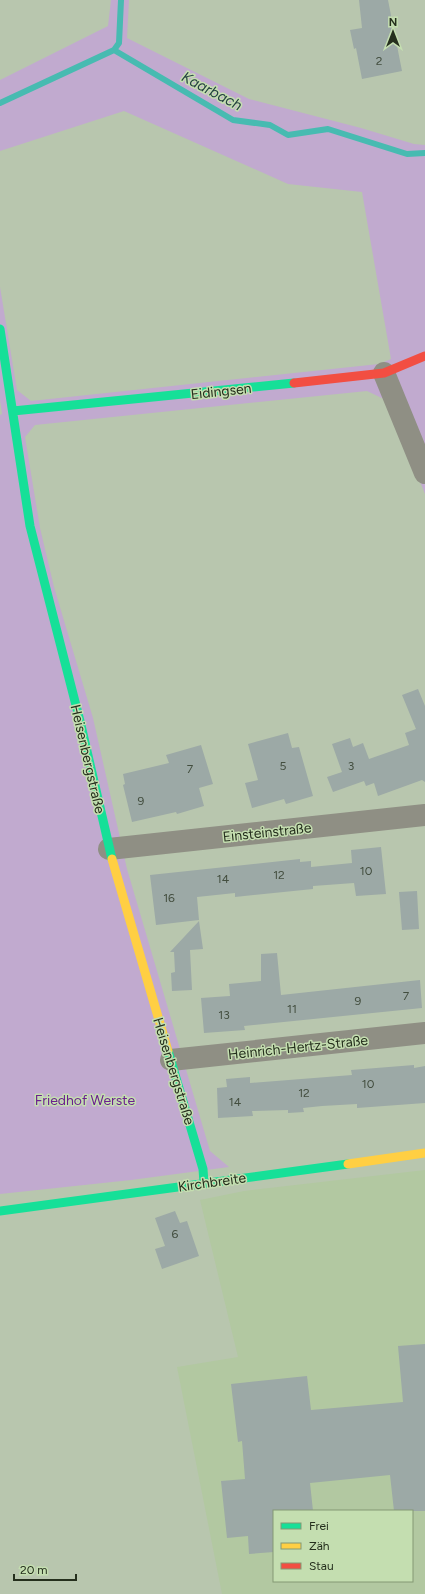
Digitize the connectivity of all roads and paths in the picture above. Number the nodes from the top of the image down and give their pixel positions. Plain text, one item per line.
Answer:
1 (0, 329) edge
2 (425, 356) edge
3 (384, 373) junction
4 (13, 411) junction
5 (425, 473) edge
6 (425, 815) edge
7 (109, 849) junction
8 (425, 1033) edge
9 (170, 1060) junction
10 (425, 1153) edge
11 (204, 1183) junction
12 (0, 1211) edge

1 - 4 street, Heisenbergstraße
2 - 3 street, Eidingsen
3 - 4 street, Eidingsen
3 - 5 street
4 - 7 street, Heisenbergstraße
6 - 7 street, Einsteinstraße
7 - 9 street, Heisenbergstraße
8 - 9 street, Heinrich-Hertz-Straße
9 - 11 street, Heisenbergstraße
10 - 11 street, Kirchbreite
11 - 12 street, Kirchbreite

